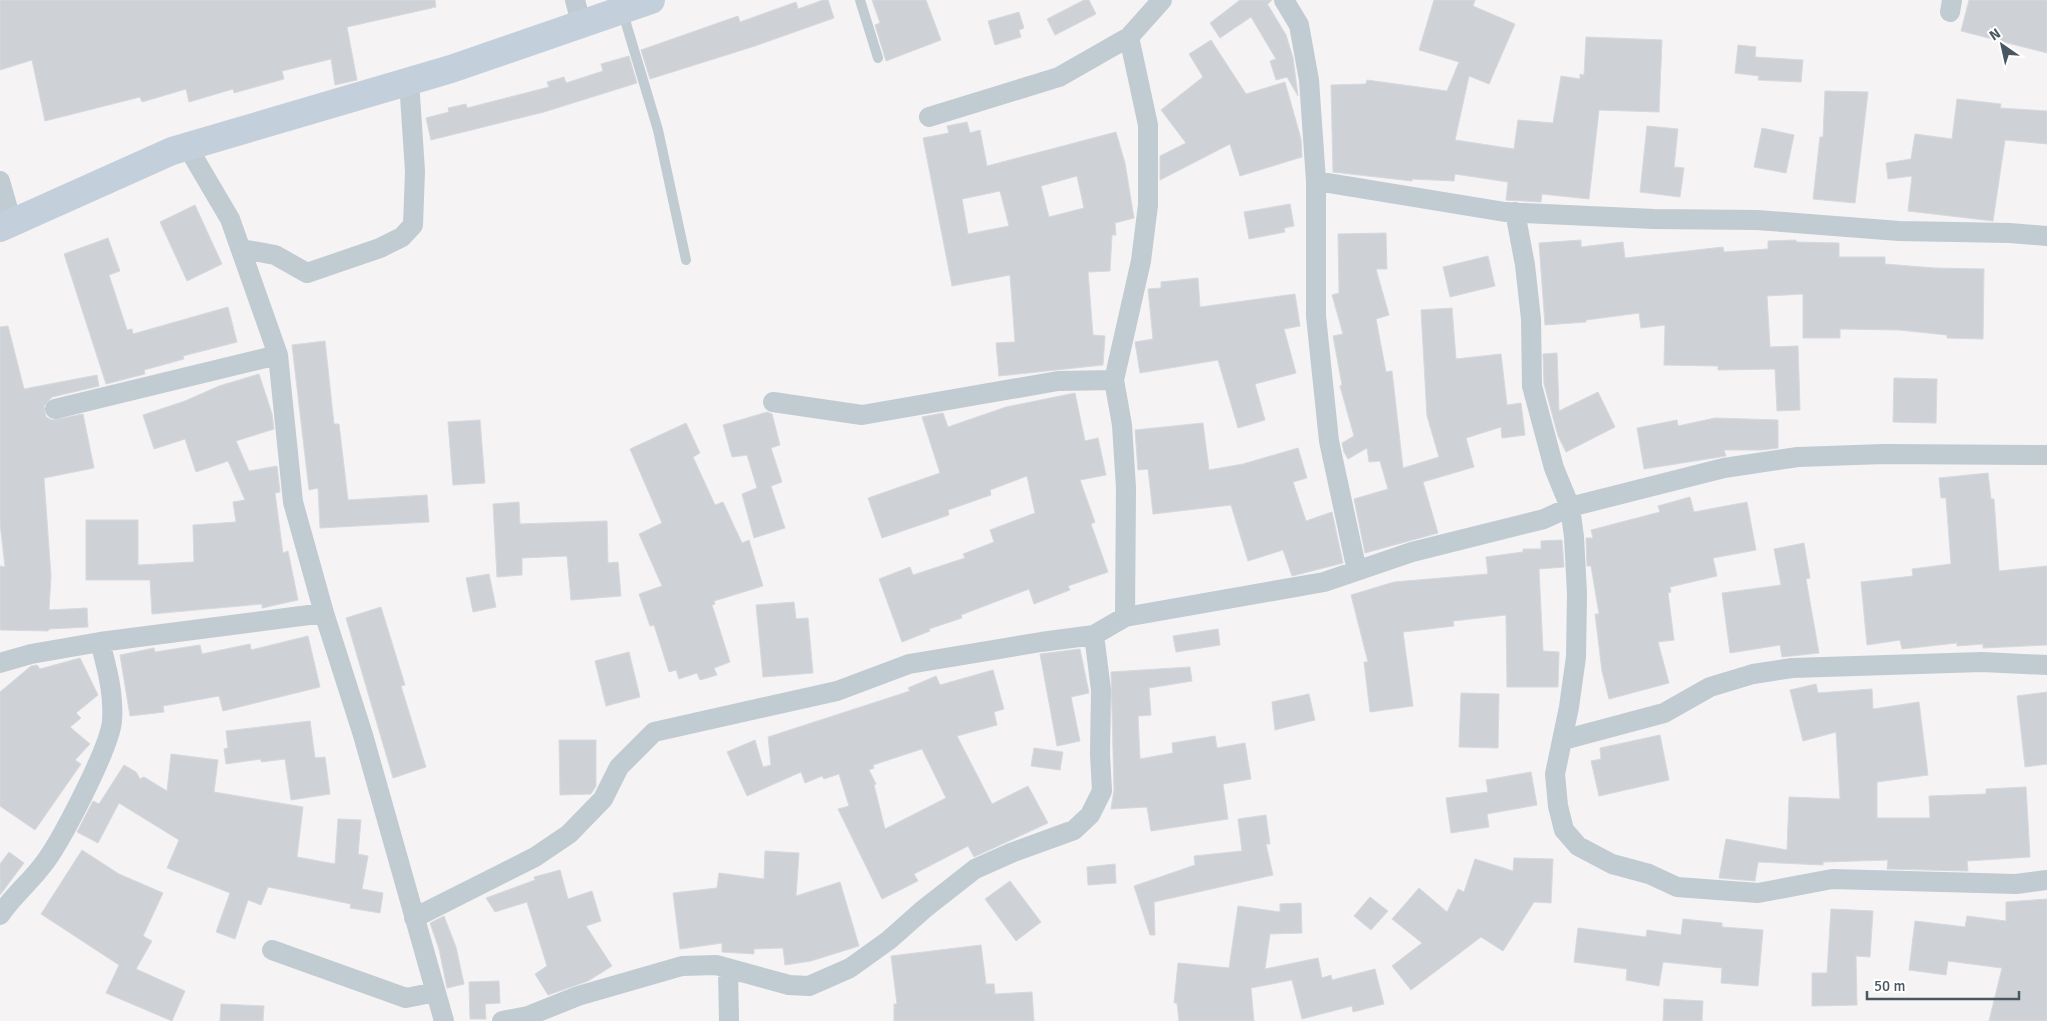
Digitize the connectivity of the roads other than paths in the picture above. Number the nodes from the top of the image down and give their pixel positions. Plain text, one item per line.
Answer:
1 (651, 0) edge
2 (860, 0) edge
3 (1162, 0) edge
4 (1284, 0) edge
5 (622, 10) junction
6 (578, 12) edge
7 (1129, 37) junction
8 (878, 58) dead end
9 (409, 81) junction
10 (929, 117) dead end
11 (187, 146) junction
12 (0, 181) edge
13 (1316, 181) junction
14 (1515, 212) junction
15 (6, 226) edge
16 (2047, 236) edge
17 (242, 249) junction
18 (686, 260) dead end
19 (278, 356) junction
20 (1114, 380) junction
21 (773, 402) dead end
22 (55, 408) dead end
23 (2047, 455) edge
24 (1570, 507) junction
25 (1357, 571) junction
26 (324, 613) junction
27 (1125, 617) junction
28 (1094, 636) junction
29 (100, 642) junction
30 (0, 663) edge
31 (2047, 665) edge
32 (1563, 740) junction
33 (2047, 880) edge
34 (0, 915) edge
35 (414, 918) junction
36 (272, 950) dead end
37 (728, 968) junction
38 (436, 992) junction
39 (444, 1021) edge
40 (502, 1021) edge
41 (729, 1021) edge

1 - 5 main road
2 - 8 lane
3 - 7 street
4 - 13 street
5 - 6 main road
5 - 18 lane
6 - 9 main road
7 - 10 street
7 - 20 street
9 - 11 main road
9 - 17 street
11 - 15 main road
11 - 17 street
12 - 15 street
13 - 14 street
13 - 25 street
14 - 16 street
14 - 24 street
17 - 19 street
19 - 22 street
19 - 26 street
20 - 21 street
20 - 27 street
23 - 24 street
24 - 25 street
24 - 32 street
25 - 27 street
26 - 29 street
26 - 35 street
27 - 28 street
28 - 35 street
28 - 37 street
29 - 30 street
29 - 34 street
31 - 32 street
32 - 33 street
35 - 38 street
36 - 38 street
37 - 40 street
37 - 41 street
38 - 39 street

